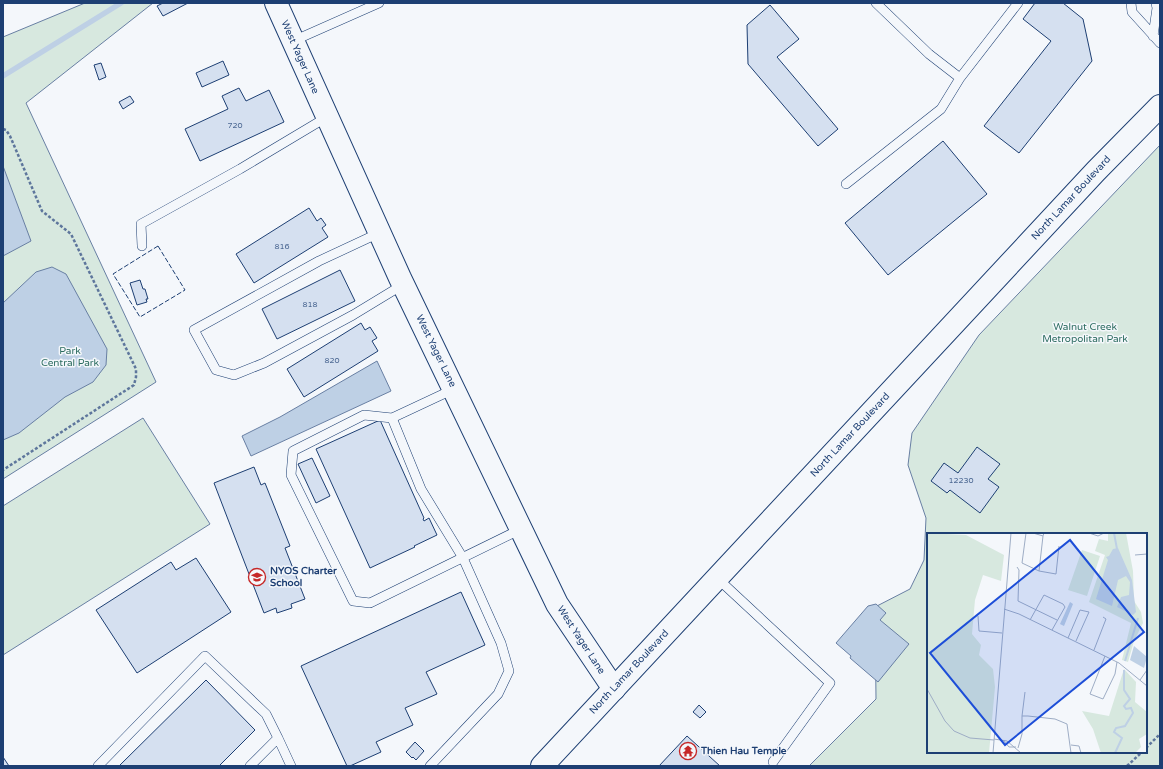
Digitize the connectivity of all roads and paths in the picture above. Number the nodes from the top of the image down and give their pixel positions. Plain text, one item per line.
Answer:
1 (276, 3) edge
2 (380, 3) edge
3 (876, 3) edge
4 (1018, 3) edge
5 (1131, 3) edge
6 (1156, 3) edge
7 (1153, 36) junction
8 (293, 41) junction
9 (1160, 43) edge
10 (960, 78) junction
11 (1160, 106) edge
12 (327, 116) junction
13 (3, 129) edge
14 (846, 184) dead end
15 (380, 232) junction
16 (142, 246) dead end
17 (404, 284) junction
18 (454, 389) junction
19 (392, 418) junction
20 (3, 470) edge
21 (521, 530) junction
22 (463, 558) junction
23 (717, 578) junction
24 (614, 689) junction
25 (1160, 734) edge
26 (278, 738) junction
27 (1147, 747) edge
28 (1141, 753) edge
29 (773, 762) dead end
30 (98, 766) edge
31 (250, 766) edge
32 (292, 766) edge
33 (430, 766) edge
34 (542, 766) edge
35 (1127, 766) edge

1 - 8 main road, West Yager Lane
2 - 8 lane
3 - 10 lane
4 - 10 lane
5 - 7 lane
6 - 7 lane
7 - 9 lane
8 - 12 main road, West Yager Lane
10 - 14 lane
11 - 23 main road, North Lamar Boulevard
12 - 15 main road, West Yager Lane
12 - 16 lane
13 - 20 path
15 - 17 main road, West Yager Lane
15 - 17 lane
17 - 18 main road, West Yager Lane
18 - 19 lane
18 - 21 main road, West Yager Lane
19 - 22 lane
19 - 22 lane
21 - 22 lane
21 - 24 main road, West Yager Lane
22 - 33 lane
23 - 24 main road, North Lamar Boulevard
23 - 29 lane
24 - 34 main road, North Lamar Boulevard
25 - 27 path
26 - 30 lane
26 - 31 lane
26 - 32 lane
28 - 35 path

